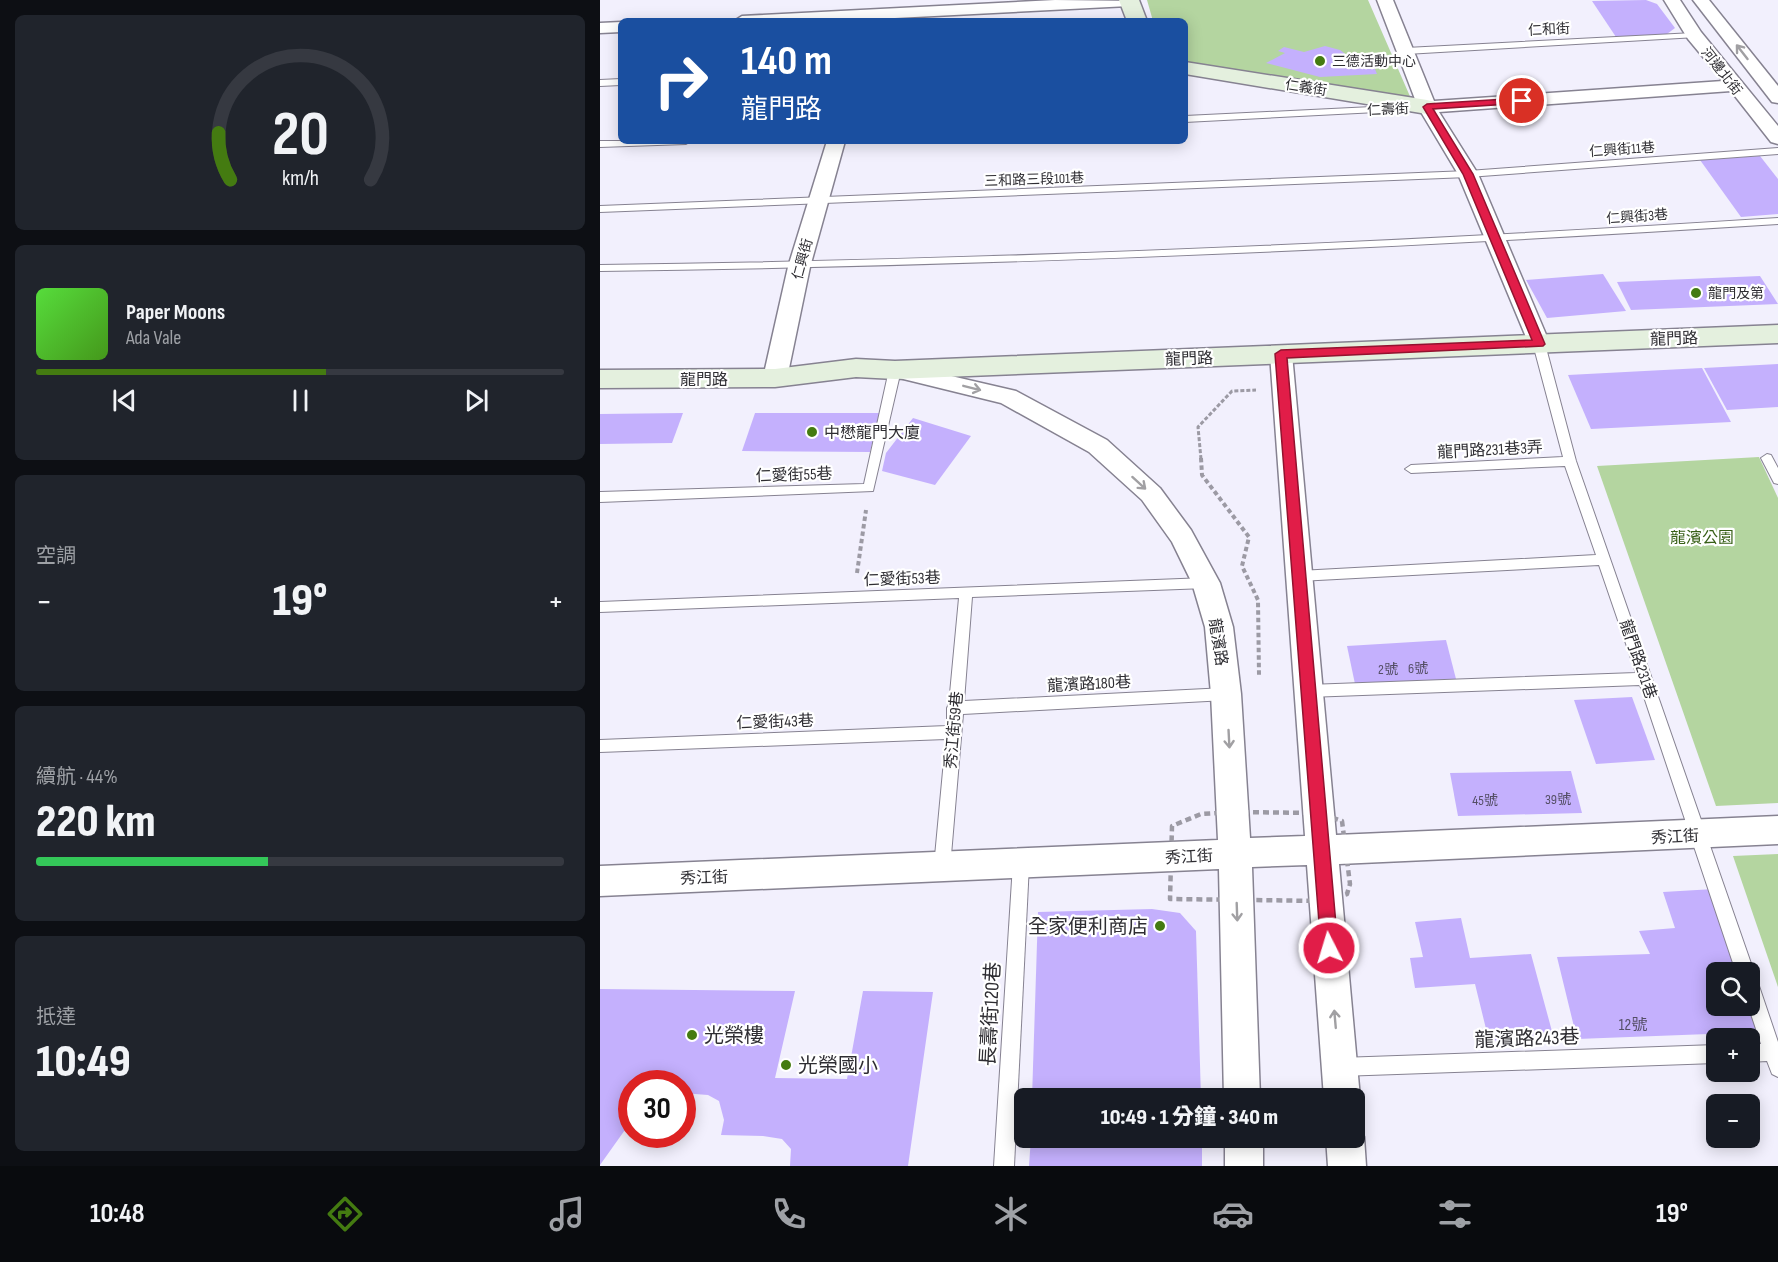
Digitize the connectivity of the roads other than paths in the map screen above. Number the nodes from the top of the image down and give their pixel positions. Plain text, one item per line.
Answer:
1 (1385, 0) edge
2 (1672, 0) edge
3 (1701, 0) edge
4 (1129, 1) edge
5 (861, 12) edge
6 (782, 18) edge
7 (1136, 18) edge
8 (618, 27) edge
9 (600, 28) edge
10 (1694, 35) junction
11 (1406, 51) junction
12 (1188, 68) edge
13 (618, 82) edge
14 (600, 83) edge
15 (1734, 86) junction
16 (1778, 98) edge
17 (1427, 107) junction
18 (1188, 119) edge
19 (1778, 138) edge
20 (618, 143) edge
21 (600, 144) edge
22 (835, 144) edge
23 (1778, 151) edge
24 (1468, 174) junction
25 (818, 202) junction
26 (600, 209) edge
27 (1778, 220) edge
28 (1497, 239) junction
29 (799, 267) junction
30 (600, 268) edge
31 (1778, 334) edge
32 (1539, 344) junction
33 (1281, 354) junction
34 (895, 370) junction
35 (775, 378) junction
36 (600, 379) edge
37 (1767, 458) dead end
38 (1570, 462) junction
39 (1411, 469) dead end
40 (1778, 480) edge
41 (600, 497) edge
42 (1605, 560) junction
43 (1299, 576) junction
44 (1206, 583) junction
45 (966, 592) junction
46 (600, 607) edge
47 (1646, 679) junction
48 (1308, 691) junction
49 (1226, 694) junction
50 (954, 708) junction
51 (952, 732) junction
52 (600, 746) edge
53 (1778, 830) edge
54 (1699, 835) junction
55 (1321, 850) junction
56 (1235, 854) junction
57 (1021, 864) junction
58 (942, 867) junction
59 (600, 881) edge
60 (1742, 962) edge
61 (1760, 1016) edge
62 (1706, 1055) edge
63 (1760, 1056) edge
64 (1775, 1060) edge
65 (1340, 1083) edge
66 (1242, 1088) edge
67 (1244, 1148) edge
68 (1345, 1148) edge
69 (1004, 1166) edge
70 (1244, 1166) edge
71 (1347, 1166) edge

1 - 11 street
2 - 10 street, 河邊北街
16 -> 3 street, 河邊北街
4 - 5 street
4 - 7 street
5 - 6 street
8 - 9 street
10 - 11 lane, 仁和街
10 - 15 street, 河邊北街
11 - 17 street
12 - 17 street, 仁義街
13 - 14 lane
15 - 17 street, 仁壽街
15 - 19 street, 河邊北街
17 - 18 lane, 仁壽街
17 - 24 street
20 - 21 lane
22 - 25 street, 仁興街
23 - 24 lane, 仁興街11巷
24 - 25 lane, 三和路三段101巷
24 - 28 street
25 - 26 lane, 三和路三段101巷
25 - 29 street, 仁興街
27 - 28 lane, 仁興街3巷
28 - 29 lane, 仁興街3巷
28 - 32 street
29 - 30 lane, 仁興街3巷
29 - 35 street, 仁興街
31 - 32 street, 龍門路
32 - 33 street, 龍門路
32 - 38 lane, 龍門路231巷
33 - 34 street, 龍門路
33 - 43 street
34 - 35 street, 龍門路
34 - 41 lane, 仁愛街55巷
34 -> 44 street, 龍濱路
35 - 36 street, 龍門路
37 - 40 lane
38 - 39 lane, 龍門路231巷3弄
38 - 42 lane, 龍門路231巷
42 - 43 lane
42 - 47 lane, 龍門路231巷
43 - 48 street
44 - 45 lane, 仁愛街53巷
44 - 49 street, 龍濱路
45 - 46 lane, 仁愛街53巷
45 - 50 lane, 秀江街59巷
47 - 48 lane
47 - 54 lane, 龍門路231巷
48 - 55 street
49 - 50 lane, 龍濱路180巷
49 -> 56 street, 龍濱路
50 - 51 lane, 秀江街59巷
51 - 52 lane, 仁愛街43巷
51 - 58 lane, 秀江街59巷
53 - 54 street, 秀江街
54 - 55 street, 秀江街
54 - 60 lane, 龍門路231巷
55 - 56 street, 秀江街
65 -> 55 street
56 - 57 street, 秀江街
56 -> 66 street, 龍濱路
57 - 58 street, 秀江街
57 - 69 lane, 長壽街120巷
58 - 59 street, 秀江街
61 - 64 lane
62 - 65 lane, 龍濱路243巷
63 - 64 lane
67 - 70 street
68 - 71 street

